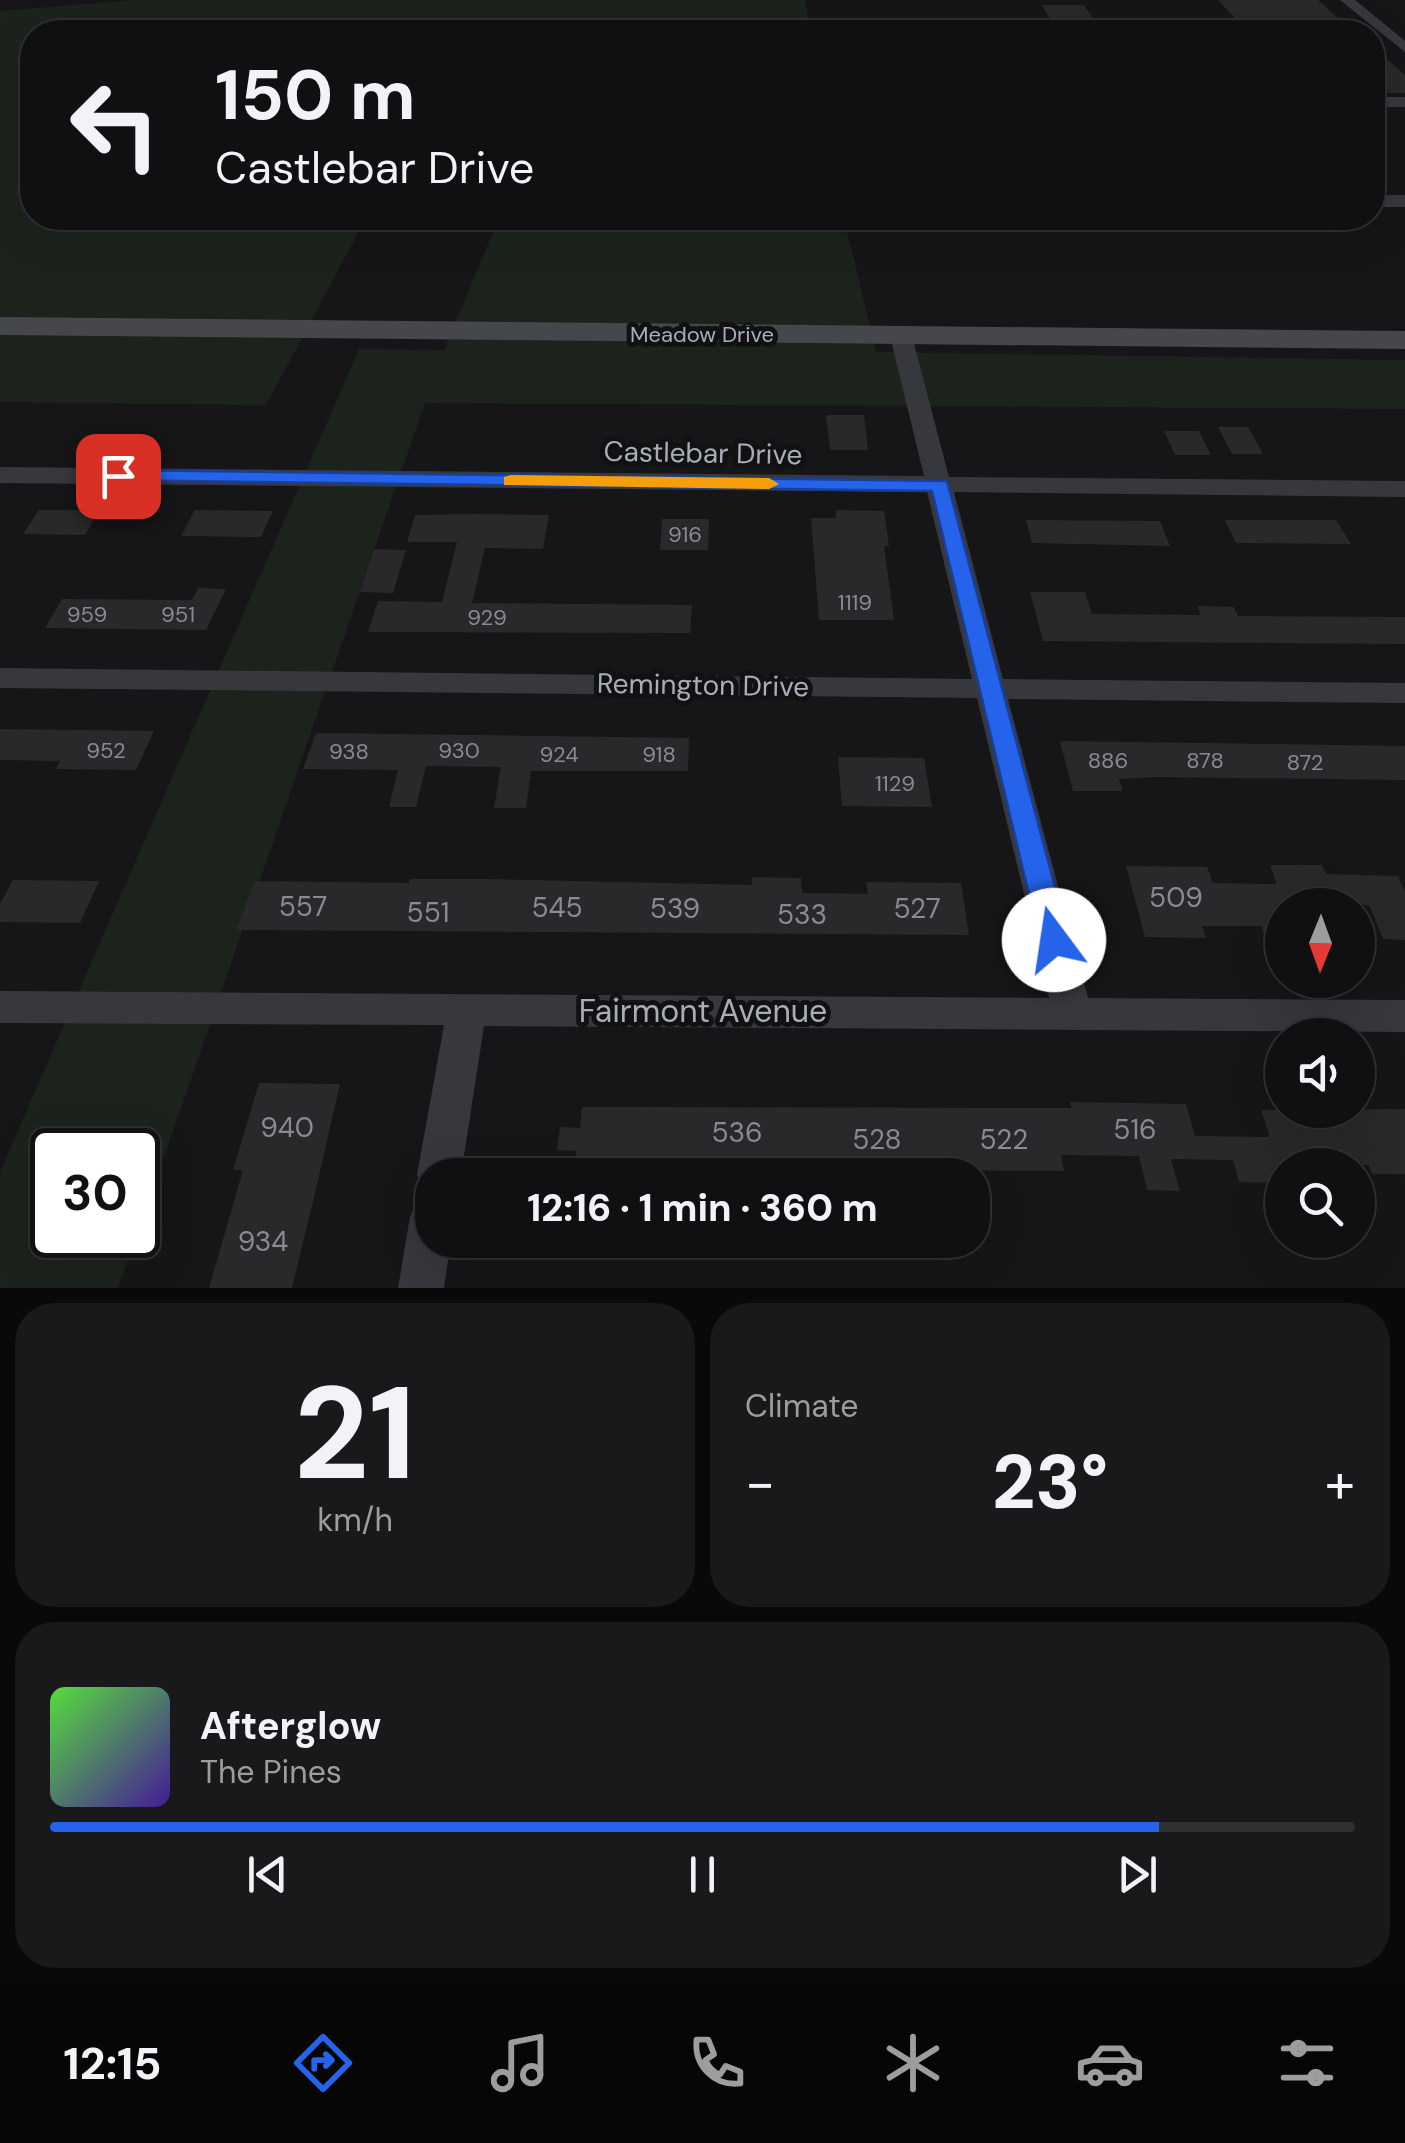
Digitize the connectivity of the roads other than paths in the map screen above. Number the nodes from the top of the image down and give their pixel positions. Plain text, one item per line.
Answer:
1 (1347, 0) edge
2 (1372, 20) edge
3 (0, 326) edge
4 (901, 336) junction
5 (1405, 340) edge
6 (0, 475) edge
7 (940, 486) junction
8 (1405, 489) edge
9 (0, 678) edge
10 (992, 688) junction
11 (1405, 693) edge
12 (0, 1007) edge
13 (466, 1010) junction
14 (1072, 1012) junction
15 (1405, 1016) edge
16 (443, 1158) edge
17 (426, 1258) edge
18 (421, 1288) edge

1 - 2 street
3 - 4 street, Meadow Drive
4 - 5 street, Meadow Drive
4 - 7 street
6 - 7 street, Castlebar Drive
7 - 8 street, Castlebar Drive
7 - 10 street
9 - 10 street, Remington Drive
10 - 11 street, Remington Drive
10 - 14 street
12 - 13 street, Fairmont Avenue
13 - 14 street, Fairmont Avenue
13 - 16 street
14 - 15 street, Fairmont Avenue
17 - 18 street

